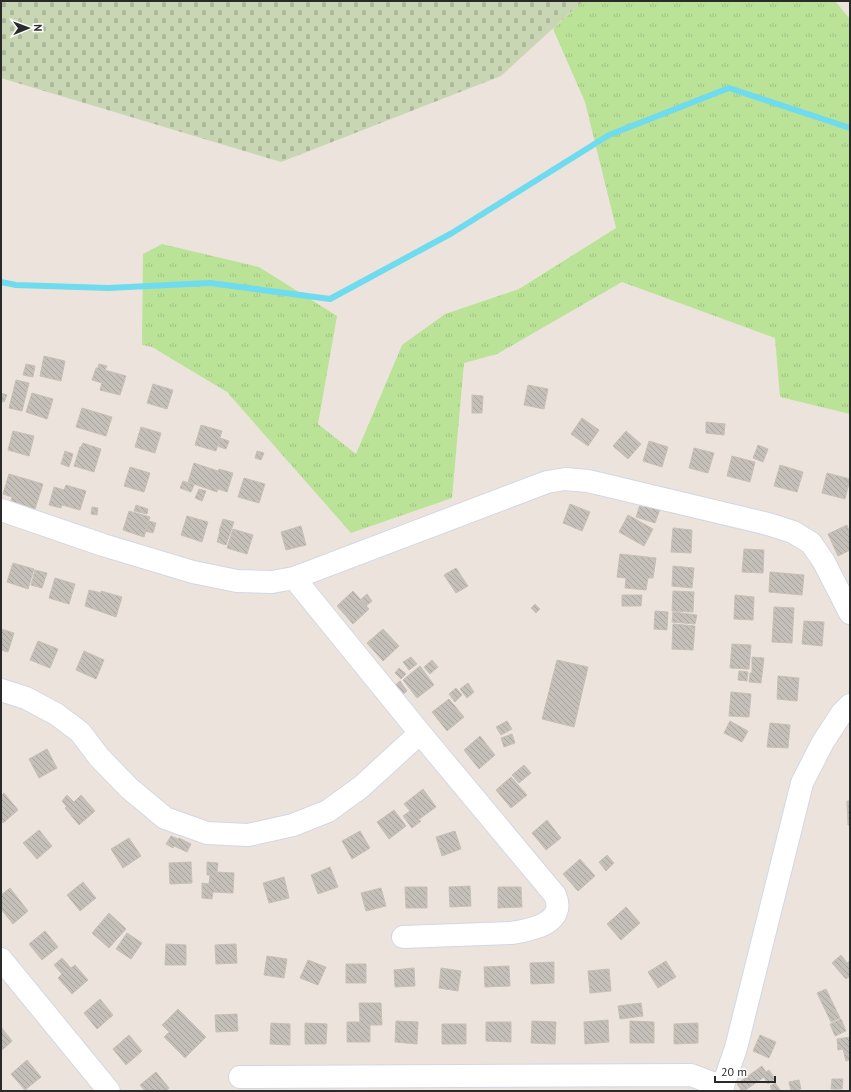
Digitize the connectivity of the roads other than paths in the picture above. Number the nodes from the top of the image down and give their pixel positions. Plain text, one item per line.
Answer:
1 (1, 510) edge
2 (294, 578) junction
3 (850, 613) edge
4 (1, 690) edge
5 (850, 705) edge
6 (420, 733) junction
7 (403, 937) dead end
8 (1, 959) edge
9 (240, 1077) dead end
10 (722, 1089) edge
11 (109, 1091) edge

1 - 2 street
2 - 3 street
2 - 6 street
4 - 6 street
5 - 10 street
6 - 7 street
8 - 11 street
9 - 10 street

